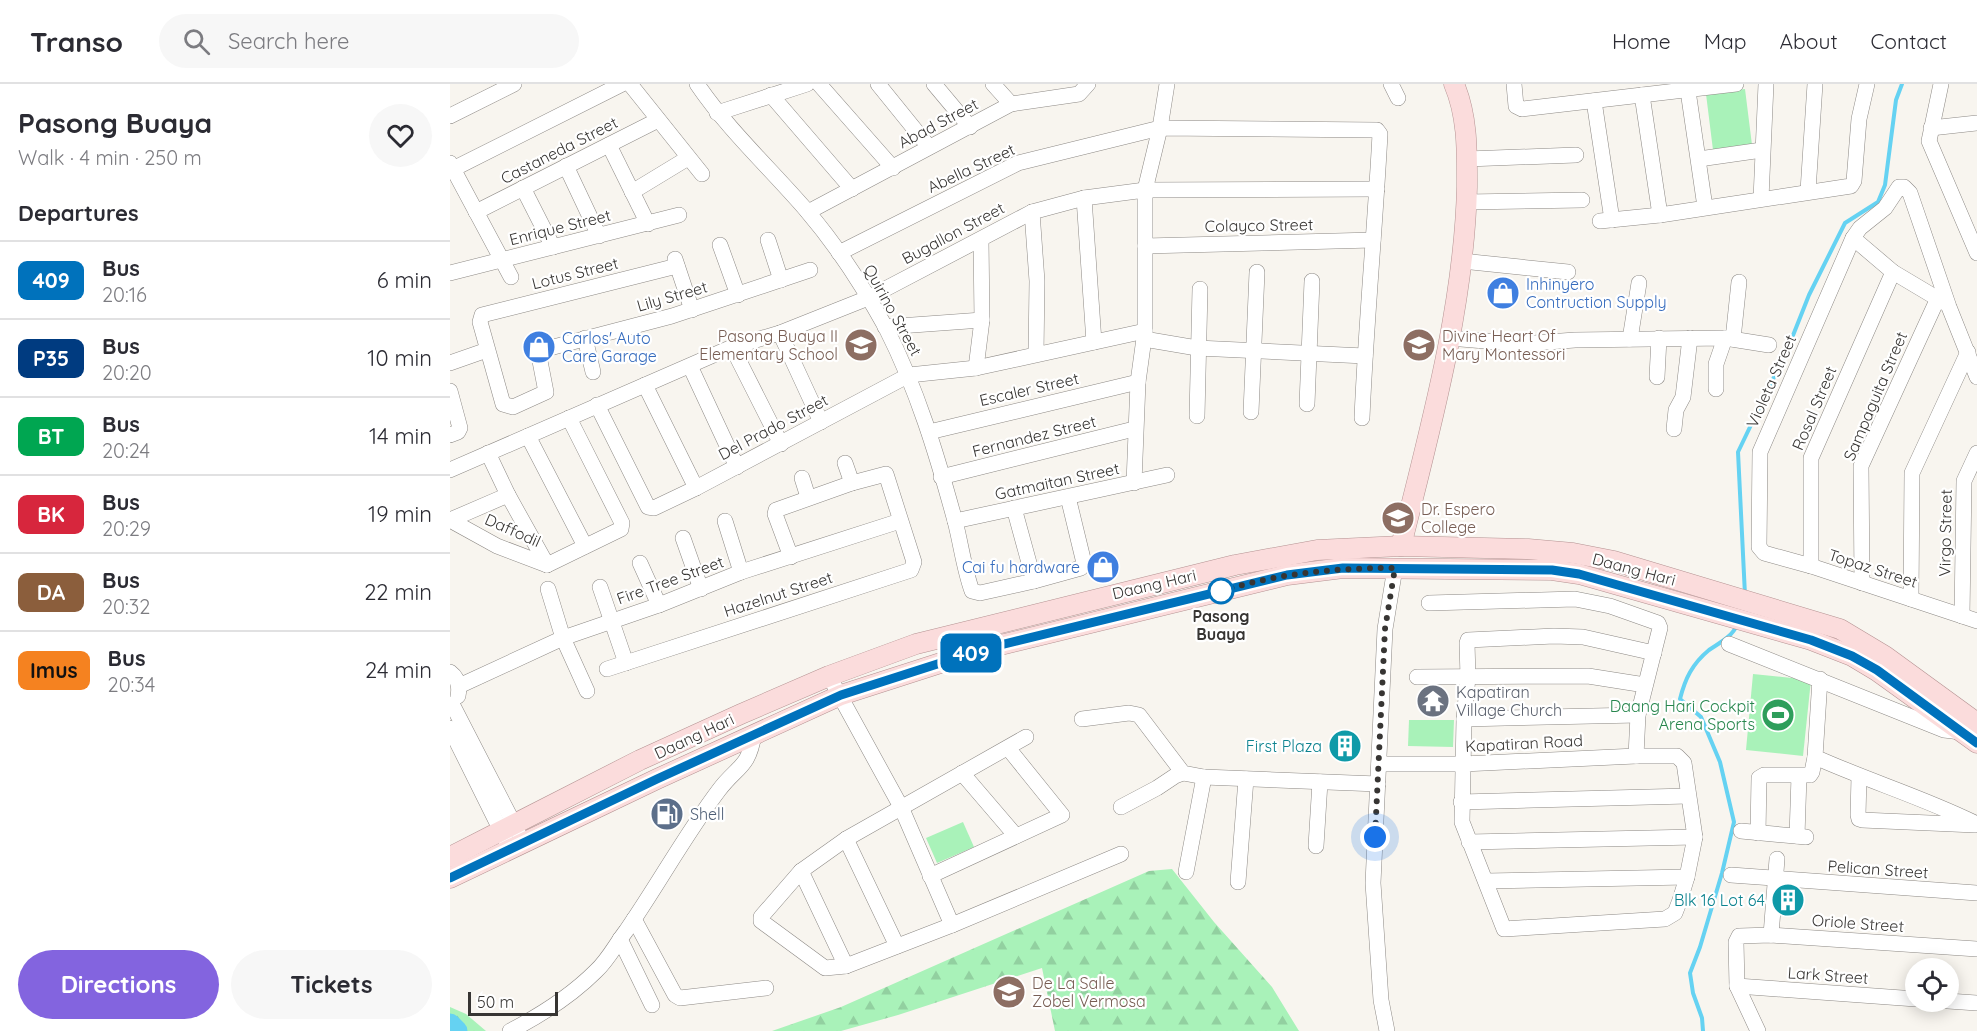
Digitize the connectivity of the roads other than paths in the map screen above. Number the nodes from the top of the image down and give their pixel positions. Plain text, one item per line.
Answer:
1 (513, 84) edge
2 (622, 84) edge
3 (630, 84) edge
4 (697, 84) edge
5 (807, 84) edge
6 (819, 84) edge
7 (878, 84) edge
8 (934, 84) edge
9 (993, 84) edge
10 (1167, 84) edge
11 (1454, 84) edge
12 (1514, 84) edge
13 (1736, 84) edge
14 (1766, 84) edge
15 (1815, 84) edge
16 (1867, 84) edge
17 (1941, 84) edge
18 (1079, 87) edge
19 (1688, 87) edge
20 (771, 95) junction
21 (1642, 95) junction
22 (1594, 101) junction
23 (1011, 104) junction
24 (717, 113) junction
25 (450, 116) edge
26 (658, 120) junction
27 (1977, 123) edge
28 (970, 127) junction
29 (1160, 128) junction
30 (1931, 128) junction
31 (609, 145) junction
32 (930, 147) junction
33 (1762, 150) junction
34 (1576, 155) dead end
35 (688, 158) junction
36 (1467, 159) junction
37 (1699, 159) junction
38 (452, 166) edge
39 (566, 166) junction
40 (893, 168) junction
41 (702, 174) dead end
42 (523, 188) junction
43 (852, 189) junction
44 (1377, 189) junction
45 (1145, 190) junction
46 (1808, 191) junction
47 (632, 192) junction
48 (1084, 198) junction
49 (1761, 199) junction
50 (1582, 200) dead end
51 (1466, 202) junction
52 (1705, 207) junction
53 (476, 212) junction
54 (808, 212) junction
55 (1032, 212) junction
56 (1660, 214) junction
57 (679, 215) dead end
58 (648, 224) junction
59 (599, 236) junction
60 (1853, 238) junction
61 (768, 240) dead end
62 (981, 240) junction
63 (1373, 240) junction
64 (720, 245) dead end
65 (1145, 246) junction
66 (553, 247) junction
67 (839, 253) junction
68 (1977, 253) edge
69 (502, 260) junction
70 (1462, 261) junction
71 (810, 270) dead end
72 (451, 271) edge
73 (1257, 272) dead end
74 (1568, 272) dead end
75 (1893, 272) junction
76 (511, 277) dead end
77 (781, 280) junction
78 (1312, 281) dead end
79 (1739, 282) dead end
80 (1639, 284) dead end
81 (1200, 289) dead end
82 (738, 295) junction
83 (868, 298) junction
84 (1944, 302) junction
85 (692, 310) junction
86 (982, 320) junction
87 (885, 327) junction
88 (780, 333) junction
89 (1144, 335) junction
90 (585, 338) junction
91 (1449, 338) junction
92 (1659, 338) junction
93 (1690, 338) junction
94 (1729, 338) junction
95 (1630, 339) junction
96 (1094, 342) junction
97 (1769, 345) dead end
98 (732, 347) junction
99 (1197, 348) junction
100 (487, 350) junction
101 (1254, 352) junction
102 (1968, 352) junction
103 (1036, 354) junction
104 (1310, 354) junction
105 (1365, 356) junction
106 (450, 363) edge
107 (690, 366) junction
108 (976, 368) junction
109 (593, 372) dead end
110 (909, 375) junction
111 (1657, 377) dead end
112 (1977, 377) edge
113 (1138, 382) junction
114 (645, 385) junction
115 (1716, 390) dead end
116 (450, 391) edge
117 (1307, 404) dead end
118 (597, 405) junction
119 (1251, 412) dead end
120 (1197, 416) dead end
121 (569, 418) junction
122 (1362, 418) dead end
123 (821, 422) junction
124 (1134, 429) junction
125 (1674, 429) dead end
126 (455, 431) edge
127 (929, 432) junction
128 (528, 436) junction
129 (781, 444) junction
130 (488, 453) junction
131 (1977, 453) edge
132 (845, 463) dead end
133 (737, 467) junction
134 (450, 470) edge
135 (1167, 476) dead end
136 (942, 477) junction
137 (802, 478) dead end
138 (852, 483) junction
139 (1134, 483) junction
140 (696, 488) junction
141 (508, 495) junction
142 (808, 497) junction
143 (1068, 497) junction
144 (1014, 508) junction
145 (450, 520) edge
146 (725, 521) dead end
147 (900, 521) junction
148 (955, 521) junction
149 (683, 538) dead end
150 (585, 546) junction
151 (1401, 546) junction
152 (1759, 547) joint
153 (791, 557) junction
154 (640, 564) dead end
155 (547, 565) junction
156 (1811, 566) junction
157 (1395, 568) junction
158 (741, 572) junction
159 (1034, 581) junction
160 (1862, 583) junction
161 (600, 587) dead end
162 (548, 588) dead end
163 (701, 589) junction
164 (1911, 599) junction
165 (1429, 603) dead end
166 (659, 605) junction
167 (1962, 615) junction
168 (613, 620) junction
169 (1977, 621) edge
170 (563, 638) junction
171 (1729, 644) dead end
172 (1654, 653) junction
173 (626, 663) junction
174 (607, 669) dead end
175 (450, 672) edge
176 (829, 676) junction
177 (1417, 677) dead end
178 (1468, 677) junction
179 (1820, 680) junction
180 (1645, 685) junction
181 (459, 686) junction
182 (587, 691) dead end
183 (841, 695) junction
184 (451, 705) edge
185 (1638, 715) junction
186 (1082, 719) dead end
187 (1464, 719) junction
188 (450, 728) edge
189 (1972, 733) edge
190 (754, 734) junction
191 (1026, 737) dead end
192 (1008, 748) junction
193 (1636, 756) junction
194 (1815, 757) junction
195 (1379, 764) junction
196 (1463, 764) junction
197 (962, 773) junction
198 (1183, 773) junction
199 (1799, 776) junction
200 (1204, 777) junction
201 (1859, 777) junction
202 (1246, 779) junction
203 (1320, 782) junction
204 (1378, 784) junction
205 (1688, 796) junction
206 (1461, 802) junction
207 (901, 807) junction
208 (1120, 807) dead end
209 (1946, 808) junction
210 (1977, 824) edge
211 (1939, 825) junction
212 (508, 828) junction
213 (1741, 831) dead end
214 (1758, 833) junction
215 (1016, 836) junction
216 (1695, 837) junction
217 (846, 839) junction
218 (1469, 842) junction
219 (1316, 846) dead end
220 (517, 847) junction
221 (1121, 854) dead end
222 (450, 857) edge
223 (1777, 859) dead end
224 (801, 871) junction
225 (1186, 872) dead end
226 (1731, 875) dead end
227 (930, 876) junction
228 (1687, 877) junction
229 (450, 878) edge
230 (1776, 880) junction
231 (1486, 881) junction
232 (1238, 882) dead end
233 (1977, 893) edge
234 (634, 919) junction
235 (952, 925) junction
236 (1771, 935) junction
237 (620, 939) junction
238 (897, 946) junction
239 (1977, 949) edge
240 (846, 966) junction
241 (1737, 986) junction
242 (765, 988) dead end
243 (1905, 998) edge
244 (1959, 1002) edge
245 (1977, 1003) edge
246 (652, 1005) dead end
247 (510, 1031) edge
248 (1387, 1031) edge
249 (1758, 1031) edge

1 - 25 street
2 - 38 street
3 - 26 street
4 - 24 street, Quirino Street
5 - 20 street
6 - 40 street
7 - 32 street
8 - 28 street
9 - 23 street
10 - 29 street
11 - 36 main road
12 - 22 street
13 - 19 street
14 - 33 street
15 - 46 street
16 - 46 street
17 - 30 street
18 - 23 street, Abad Street
19 - 21 street
19 - 37 street
20 - 24 street
20 - 43 street
21 - 22 street
21 - 56 street
22 - 56 street
23 - 28 street, Abad Street
24 - 54 street, Quirino Street
26 - 31 street, Castaneda Street
26 - 35 street
27 - 30 street
28 - 32 street, Abad Street
29 - 44 street, Abella Street
29 - 45 street
29 - 67 street, Abella Street
30 - 68 street
31 - 39 street, Castaneda Street
31 - 47 street
32 - 40 street, Abad Street
33 - 37 street
33 - 49 street
34 - 36 street
35 - 41 street
35 - 47 street
36 - 51 main road
37 - 52 street
38 - 53 street
39 - 42 street, Castaneda Street
39 - 59 street
40 - 43 street, Abad Street
42 - 53 street, Castaneda Street
42 - 66 street
43 - 54 street, Abad Street
44 - 45 street, Bugallon Street
44 - 63 street
45 - 48 street, Bugallon Street
45 - 65 street
46 - 49 street
47 - 58 street
48 - 55 street, Bugallon Street
48 - 96 street
49 - 52 street
50 - 51 street
51 - 70 main road
52 - 56 street
53 - 69 street
54 - 67 street, Quirino Street
55 - 62 street, Bugallon Street
55 - 103 street
57 - 58 street, Enrique Street
58 - 59 street, Enrique Street
59 - 66 street, Enrique Street
60 - 75 street
60 - 84 street
60 - 152 street, Violeta Street
61 - 77 street
62 - 83 street, Bugallon Street
62 - 86 street
63 - 65 street, Colayco Street
63 - 105 street
64 - 82 street
65 - 89 street
66 - 69 street, Enrique Street
67 - 83 street, Quirino Street
69 - 72 street, Enrique Street
69 - 76 street
70 - 74 street
70 - 91 main road
71 - 77 street, Lily Street
73 - 101 street
75 - 84 street
75 - 156 street, Rosal Street
77 - 82 street, Lily Street
78 - 104 street
79 - 94 street
80 - 95 street
81 - 99 street
82 - 85 street, Lily Street
83 - 87 street, Quirino Street
83 - 88 street, Bugallon Street
84 - 102 street
84 - 160 street, Sampaguita Street
85 - 90 street, Lily Street
85 - 100 street, Lotus Street
86 - 87 street
86 - 108 street
87 - 110 street, Quirino Street
88 - 98 street, Bugallon Street
88 - 123 street
89 - 96 street
89 - 99 street
89 - 113 street
90 - 100 street, Lily Street
90 - 109 street
91 - 95 street
91 - 151 main road
92 - 93 street
92 - 95 street
92 - 111 street
93 - 94 street
93 - 125 street
94 - 97 street
94 - 115 street
96 - 103 street
98 - 107 street, Bugallon Street
98 - 129 street
99 - 101 street
99 - 120 street
100 - 106 street
101 - 104 street
101 - 119 street
102 - 112 street
102 - 164 street
103 - 108 street
104 - 105 street
104 - 117 street
105 - 122 street
107 - 114 street, Bugallon Street
107 - 133 street
108 - 110 street
110 - 123 street, Del Prado Street
110 - 127 street, Quirino Street
113 - 124 street
113 - 127 street, Escaler Street
114 - 118 street, Bugallon Street
114 - 140 street
116 - 126 street
118 - 121 street, Bugallon Street
118 - 140 street, Del Prado Street
121 - 128 street, Bugallon Street
121 - 150 street, Daffodil
123 - 129 street, Del Prado Street
124 - 136 street, Fernandez Street
124 - 139 street
127 - 136 street, Quirino Street
128 - 130 street, Bugallon Street
128 - 150 street
129 - 133 street, Del Prado Street
130 - 134 street, Bugallon Street
130 - 141 street
131 - 167 street, Virgo Street
132 - 138 street
133 - 140 street, Del Prado Street
135 - 139 street, Gatmaitan Street
136 - 148 street, Quirino Street
137 - 142 street
138 - 142 street
138 - 147 street
139 - 143 street, Gatmaitan Street
141 - 145 street
141 - 155 street
142 - 153 street
143 - 144 street, Gatmaitan Street
143 - 159 street
144 - 148 street, Gatmaitan Street
144 - 159 street
145 - 155 street, Daffodil
146 - 158 street
147 - 153 street, Fire Tree Street
147 - 173 street, Hazelnut Street
148 - 159 street, Quirino Street
149 - 163 street
150 - 155 street, Daffodil
151 - 176 main road, Daang Hari
151 - 189 main road, Daang Hari
152 - 156 street, Topaz Street
153 - 158 street, Fire Tree Street
154 - 166 street
156 - 160 street, Topaz Street
157 - 183 main road, Daang Hari
157 - 189 main road, Daang Hari
157 - 195 street
158 - 163 street, Fire Tree Street
160 - 164 street, Topaz Street
161 - 168 street
162 - 170 street
163 - 166 street, Fire Tree Street
164 - 167 street, Topaz Street
165 - 172 street
166 - 168 street, Fire Tree Street
167 - 169 street, Topaz Street
168 - 170 street, Fire Tree Street
168 - 173 street
170 - 181 street, Fire Tree Street
170 - 182 street
171 - 179 street
172 - 178 street
172 - 180 street
173 - 174 street, Hazelnut Street
175 - 181 street
176 - 183 street
176 - 212 main road, Daang Hari
177 - 178 street
178 - 180 street
178 - 187 street
179 - 189 street
179 - 194 street
180 - 185 street
181 - 184 street
183 - 190 main road, Daang Hari
183 - 207 street
184 - 212 street
185 - 187 street
185 - 193 street
186 - 198 street
187 - 196 street
188 - 212 street
190 - 220 main road, Daang Hari
190 - 234 street
191 - 192 street
192 - 197 street
192 - 215 street
193 - 196 street, Kapatiran Road
193 - 205 street, Kapatiran Road
194 - 199 street
194 - 201 street
195 - 196 street, Kapatiran Road
195 - 204 street
196 - 206 street
197 - 207 street
197 - 215 street
198 - 200 street
198 - 208 street
199 - 214 street
199 - 214 street
200 - 202 street
200 - 225 street
201 - 209 street
201 - 211 street
202 - 203 street
202 - 232 street
203 - 204 street
203 - 219 street
204 - 248 street
205 - 206 street
205 - 216 street
206 - 218 street
207 - 217 street
207 - 227 street
209 - 210 street
209 - 211 street
210 - 211 street
212 - 220 street
212 - 222 main road, Daang Hari
213 - 214 street
215 - 227 street
216 - 218 street
216 - 228 street
217 - 224 street
217 - 238 street
218 - 231 street
220 - 229 main road, Daang Hari
221 - 235 street
223 - 230 street
224 - 240 street
224 - 240 street
226 - 230 street, Pelican Street
227 - 235 street
228 - 231 street
228 - 231 street
230 - 233 street, Pelican Street
230 - 236 street
234 - 237 street
234 - 242 street
235 - 238 street
236 - 239 street, Oriole Street
236 - 241 street, Oriole Street
237 - 246 street
237 - 247 street
238 - 240 street
241 - 243 street, Lark Street
241 - 249 street
244 - 245 street

